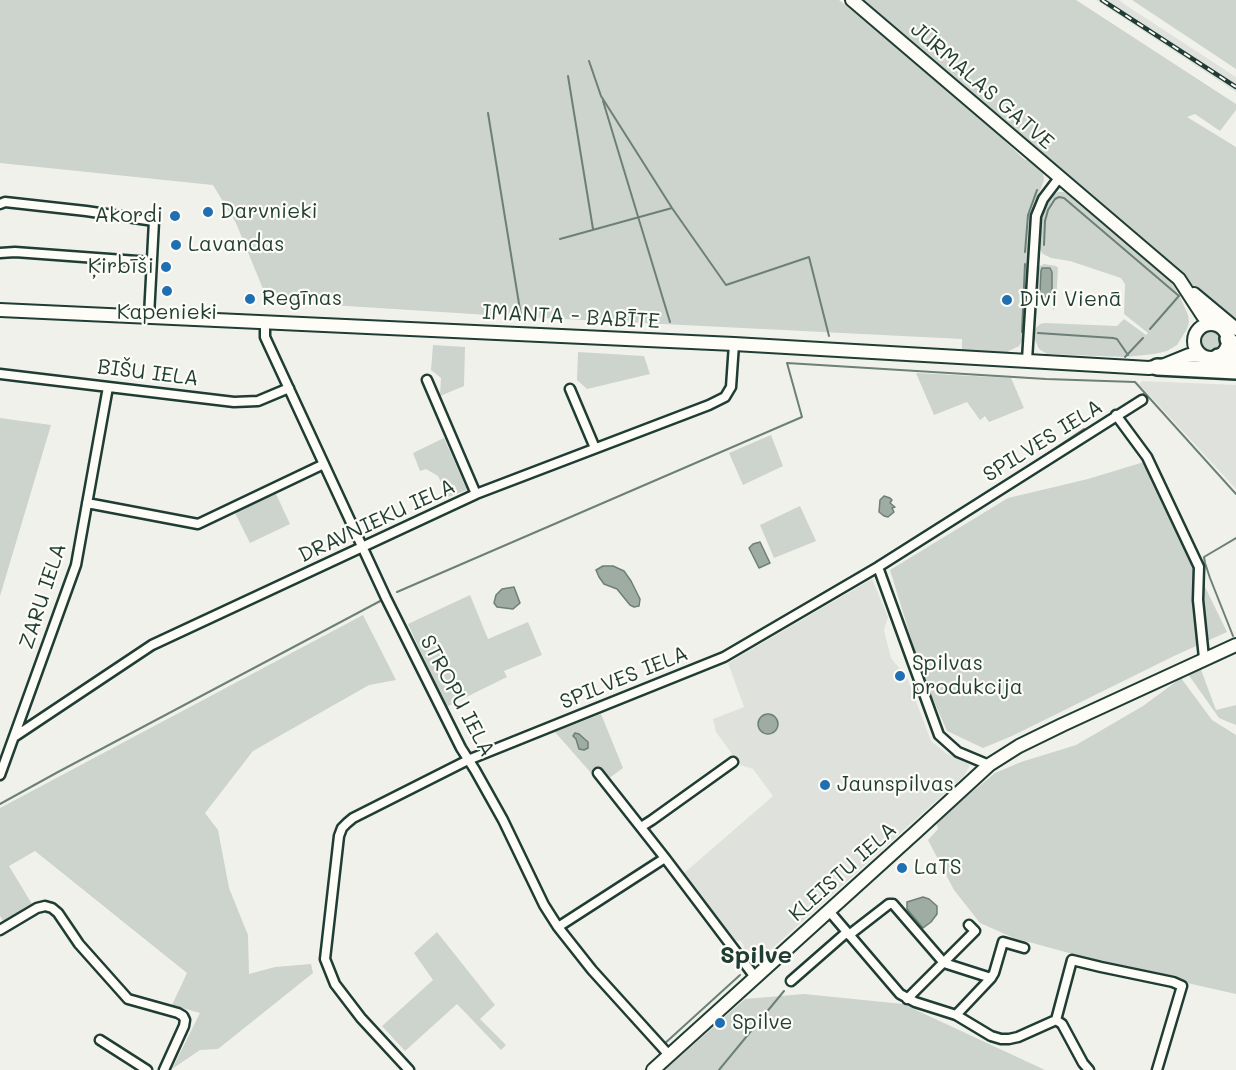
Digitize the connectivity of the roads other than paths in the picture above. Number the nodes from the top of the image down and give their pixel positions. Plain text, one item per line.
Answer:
1 (852, 0) edge
2 (1059, 178) junction
3 (0, 204) edge
4 (0, 253) edge
5 (151, 262) junction
6 (1184, 286) junction
7 (0, 310) edge
8 (149, 316) junction
9 (265, 322) junction
10 (1213, 324) junction
11 (1195, 335) junction
12 (1233, 335) edge
13 (734, 344) junction
14 (1202, 356) junction
15 (1218, 357) junction
16 (1027, 360) junction
17 (1236, 360) edge
18 (1140, 366) junction
19 (1157, 367) junction
20 (1236, 371) edge
21 (0, 374) edge
22 (427, 380) dead end
23 (108, 387) junction
24 (289, 388) junction
25 (570, 388) dead end
26 (1142, 400) dead end
27 (1116, 415) junction
28 (595, 448) junction
29 (324, 464) junction
30 (476, 494) junction
31 (87, 503) junction
32 (363, 546) junction
33 (878, 567) junction
34 (1236, 645) edge
35 (1204, 658) junction
36 (14, 737) junction
37 (468, 760) junction
38 (733, 762) dead end
39 (989, 765) junction
40 (598, 773) dead end
41 (0, 775) edge
42 (641, 827) junction
43 (665, 858) junction
44 (829, 911) junction
45 (558, 927) junction
46 (972, 928) dead end
47 (0, 930) edge
48 (848, 933) junction
49 (1024, 948) dead end
50 (944, 963) junction
51 (755, 977) junction
52 (991, 978) junction
53 (791, 981) dead end
54 (907, 999) junction
55 (956, 1015) junction
56 (1056, 1020) junction
57 (100, 1040) dead end
58 (669, 1055) junction
59 (147, 1070) edge
60 (164, 1070) edge
61 (409, 1070) edge
62 (652, 1070) edge
63 (1089, 1070) edge
64 (1157, 1070) edge

1 - 2 main road, JŪRMALAS GATVE
2 - 6 main road, JŪRMALAS GATVE
2 - 16 street
3 - 5 street
4 - 5 street
5 - 8 street
6 - 10 main road
6 - 11 main road
6 - 12 main road
7 - 8 main road, IMANTA - BABĪTE
8 - 9 main road, IMANTA - BABĪTE
9 - 13 main road, IMANTA - BABĪTE
9 - 24 street, STROPU IELA
10 - 11 main road
10 - 12 main road
11 - 14 main road
11 - 18 main road, IMANTA - BABĪTE
12 - 15 main road
13 - 16 main road, IMANTA - BABĪTE
13 - 28 street, DRAVNIEKU IELA
14 - 15 main road
14 - 19 main road, IMANTA - BABĪTE
15 - 17 highway
16 - 18 main road, IMANTA - BABĪTE
18 - 19 main road, IMANTA - BABĪTE
19 - 20 highway
21 - 23 street, BIŠU IELA
22 - 30 street
23 - 24 street, BIŠU IELA
23 - 31 street, ZARU IELA
24 - 29 street, STROPU IELA
25 - 28 street
26 - 27 street, SPILVES IELA
27 - 33 street, SPILVES IELA
27 - 35 street
28 - 30 street, DRAVNIEKU IELA
29 - 31 street
29 - 32 street, STROPU IELA
30 - 32 street, DRAVNIEKU IELA
31 - 36 street, ZARU IELA
32 - 36 street, DRAVNIEKU IELA
32 - 37 street, STROPU IELA
33 - 37 street, SPILVES IELA
33 - 39 street
34 - 35 main road, KLEISTU IELA
35 - 39 main road, KLEISTU IELA
36 - 41 street, ZARU IELA
37 - 45 street, STROPU IELA
37 - 61 street, SPILVES IELA
38 - 42 street
39 - 44 main road, KLEISTU IELA
40 - 42 street
42 - 43 street
43 - 45 street
43 - 51 street
44 - 48 street
44 - 51 main road, KLEISTU IELA
45 - 58 street, STROPU IELA
46 - 50 street
47 - 60 street
48 - 50 street
48 - 53 street
48 - 54 street
49 - 52 street
50 - 52 street
50 - 54 street
51 - 58 main road, KLEISTU IELA
52 - 55 street
54 - 55 street
55 - 56 street
56 - 63 street
56 - 64 street
57 - 59 street
58 - 62 main road, KLEISTU IELA

